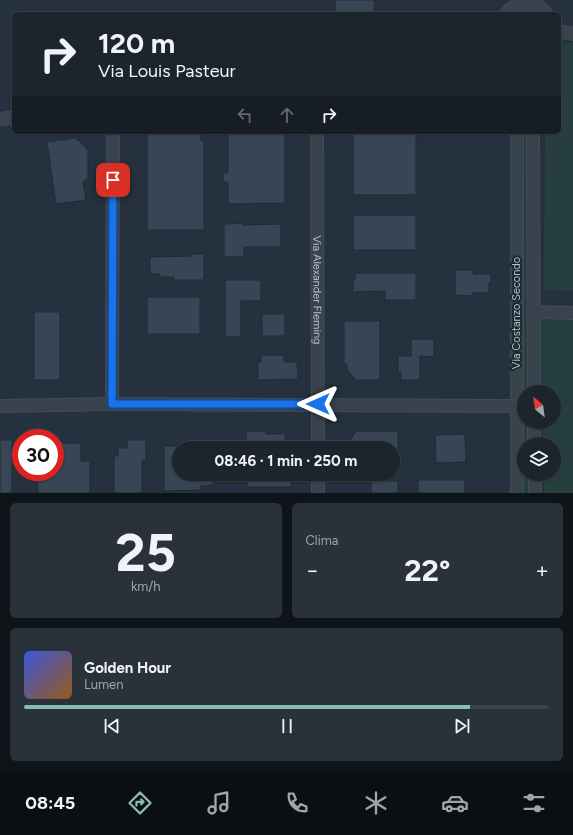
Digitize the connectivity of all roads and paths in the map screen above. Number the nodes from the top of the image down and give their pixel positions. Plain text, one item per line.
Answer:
1 (518, 1) edge
2 (535, 1) edge
3 (508, 12) edge
4 (544, 12) edge
5 (561, 31) edge
6 (573, 34) edge
7 (12, 117) edge
8 (0, 119) edge
9 (113, 134) edge
10 (317, 134) edge
11 (517, 134) edge
12 (533, 134) edge
13 (533, 312) junction
14 (573, 312) edge
15 (534, 385) edge
16 (112, 404) junction
17 (318, 404) junction
18 (0, 406) edge
19 (516, 406) junction
20 (318, 441) edge
21 (318, 481) edge
22 (535, 481) edge
23 (318, 493) edge
24 (517, 493) edge
25 (535, 493) edge

1 - 2 street
1 - 3 street
2 - 4 street
5 - 6 street
7 - 8 street
9 - 16 street
10 - 17 street, Via Alexander Fleming
11 - 19 street, Via Costanzo Secondo
12 - 13 street, Via Costanzo Secondo
13 - 14 street
13 - 15 street, Via Costanzo Secondo
16 - 17 street
16 - 18 street
17 - 19 street
17 - 20 street, Via Alexander Fleming
19 - 24 street, Via Costanzo Secondo
21 - 23 street
22 - 25 street

